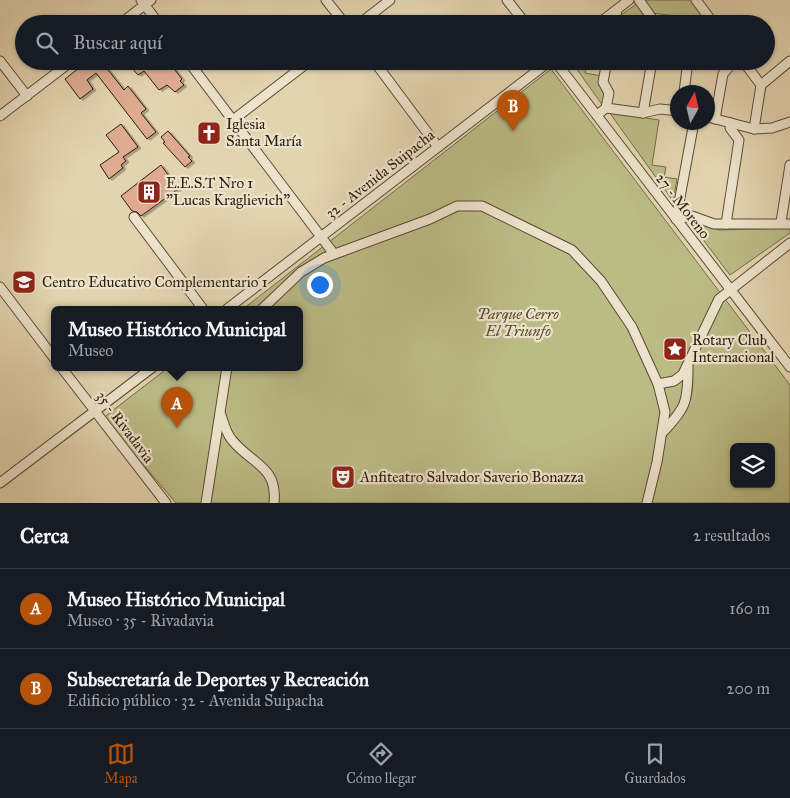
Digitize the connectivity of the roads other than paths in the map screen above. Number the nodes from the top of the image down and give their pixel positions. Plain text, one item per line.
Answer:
1 (326, 0) edge
2 (390, 0) edge
3 (507, 0) edge
4 (629, 0) edge
5 (639, 0) edge
6 (696, 0) edge
7 (146, 2) edge
8 (617, 10) junction
9 (706, 14) edge
10 (131, 15) edge
11 (154, 15) edge
12 (338, 15) edge
13 (371, 15) edge
14 (519, 15) edge
15 (610, 15) edge
16 (616, 15) edge
17 (650, 15) edge
18 (0, 61) edge
19 (790, 61) edge
20 (60, 70) edge
21 (195, 70) edge
22 (298, 70) edge
23 (381, 70) edge
24 (538, 70) edge
25 (561, 70) edge
26 (605, 70) edge
27 (650, 70) edge
28 (687, 70) edge
29 (726, 70) edge
30 (750, 70) edge
31 (685, 85) edge
32 (761, 85) junction
33 (27, 96) junction
34 (715, 103) edge
35 (606, 108) junction
36 (670, 110) edge
37 (643, 114) junction
38 (597, 115) junction
39 (0, 116) edge
40 (715, 119) edge
41 (233, 120) junction
42 (790, 122) edge
43 (731, 123) junction
44 (754, 129) junction
45 (693, 130) edge
46 (438, 148) junction
47 (790, 165) edge
48 (134, 217) dead end
49 (676, 219) junction
50 (785, 223) edge
51 (726, 224) junction
52 (322, 236) junction
53 (790, 243) edge
54 (334, 254) junction
55 (730, 289) junction
56 (2, 293) edge
57 (201, 306) edge
58 (231, 306) edge
59 (265, 306) edge
60 (51, 354) edge
61 (688, 364) junction
62 (790, 367) edge
63 (64, 371) edge
64 (148, 371) edge
65 (226, 371) edge
66 (658, 384) junction
67 (95, 411) junction
68 (220, 412) junction
69 (662, 433) junction
70 (0, 483) edge
71 (166, 503) edge
72 (206, 503) edge
73 (274, 503) edge
74 (647, 503) edge

1 - 12 street
2 - 13 street
3 - 14 street
4 - 8 street
5 - 17 street
6 - 9 street
7 - 10 street
7 - 11 street
8 - 15 street
8 - 16 street
18 - 33 street
19 - 32 street
20 - 33 street
21 - 41 street
22 - 41 street
23 - 46 street
24 - 46 street, 32 - Avenida Suipacha
25 - 38 street, 27 - Moreno
26 - 35 street
27 - 37 street
28 - 31 street
29 - 34 street
30 - 32 street
32 - 44 street
33 - 39 street
35 - 37 street
35 - 38 street
36 - 37 street
38 - 49 street, 27 - Moreno
40 - 43 street
41 - 52 street
42 - 44 street
43 - 44 street
43 - 51 street
45 - 49 street
46 - 52 street, 32 - Avenida Suipacha
47 - 50 street
48 - 57 street
49 - 51 street
49 - 55 street, 27 - Moreno
50 - 51 street
52 - 54 street
52 - 58 street, 32 - Avenida Suipacha
53 - 55 street
54 - 59 street
54 - 66 street
55 - 61 street
55 - 62 street, 27 - Moreno
56 - 60 street
61 - 66 street
61 - 69 street
63 - 67 street, 35 - Rivadavia
64 - 67 street
65 - 68 street
66 - 69 street
67 - 70 street
67 - 71 street, 35 - Rivadavia
68 - 72 street
68 - 73 street
69 - 74 street

